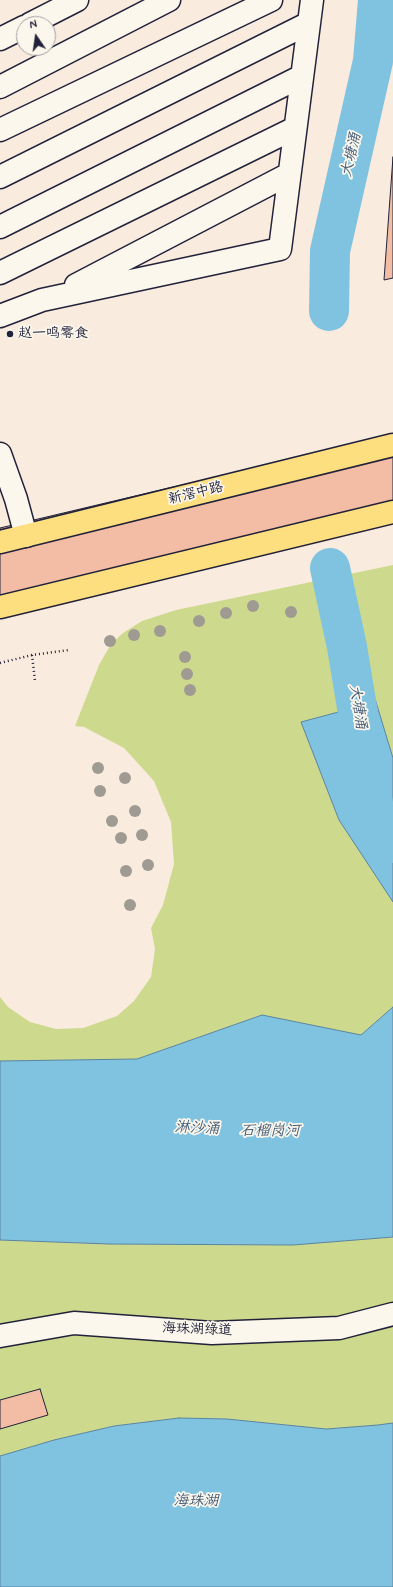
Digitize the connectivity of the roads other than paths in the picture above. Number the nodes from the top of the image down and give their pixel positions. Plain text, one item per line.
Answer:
1 (77, 0) edge
2 (169, 0) edge
3 (271, 0) edge
4 (312, 0) edge
5 (46, 16) edge
6 (309, 23) junction
7 (16, 31) edge
8 (0, 39) edge
9 (302, 76) junction
10 (0, 87) edge
11 (295, 128) junction
12 (0, 130) edge
13 (289, 174) junction
14 (0, 177) edge
15 (0, 227) edge
16 (0, 273) edge
17 (50, 298) junction
18 (0, 316) edge
19 (393, 445) edge
20 (0, 454) edge
21 (393, 512) edge
22 (26, 536) junction
23 (0, 542) edge
24 (0, 607) edge
25 (393, 1314) edge
26 (0, 1336) edge

1 - 5 street
2 - 10 street
3 - 12 street
4 - 6 street
6 - 9 street
6 - 14 street
7 - 8 street
9 - 11 street
9 - 15 street
11 - 13 street
11 - 16 street
13 - 17 street
13 - 17 street
17 - 18 street
19 - 22 highway, 新滘中路
20 - 22 street
21 - 24 highway
22 - 23 highway, 新滘中路
25 - 26 street, 海珠湖绿道

